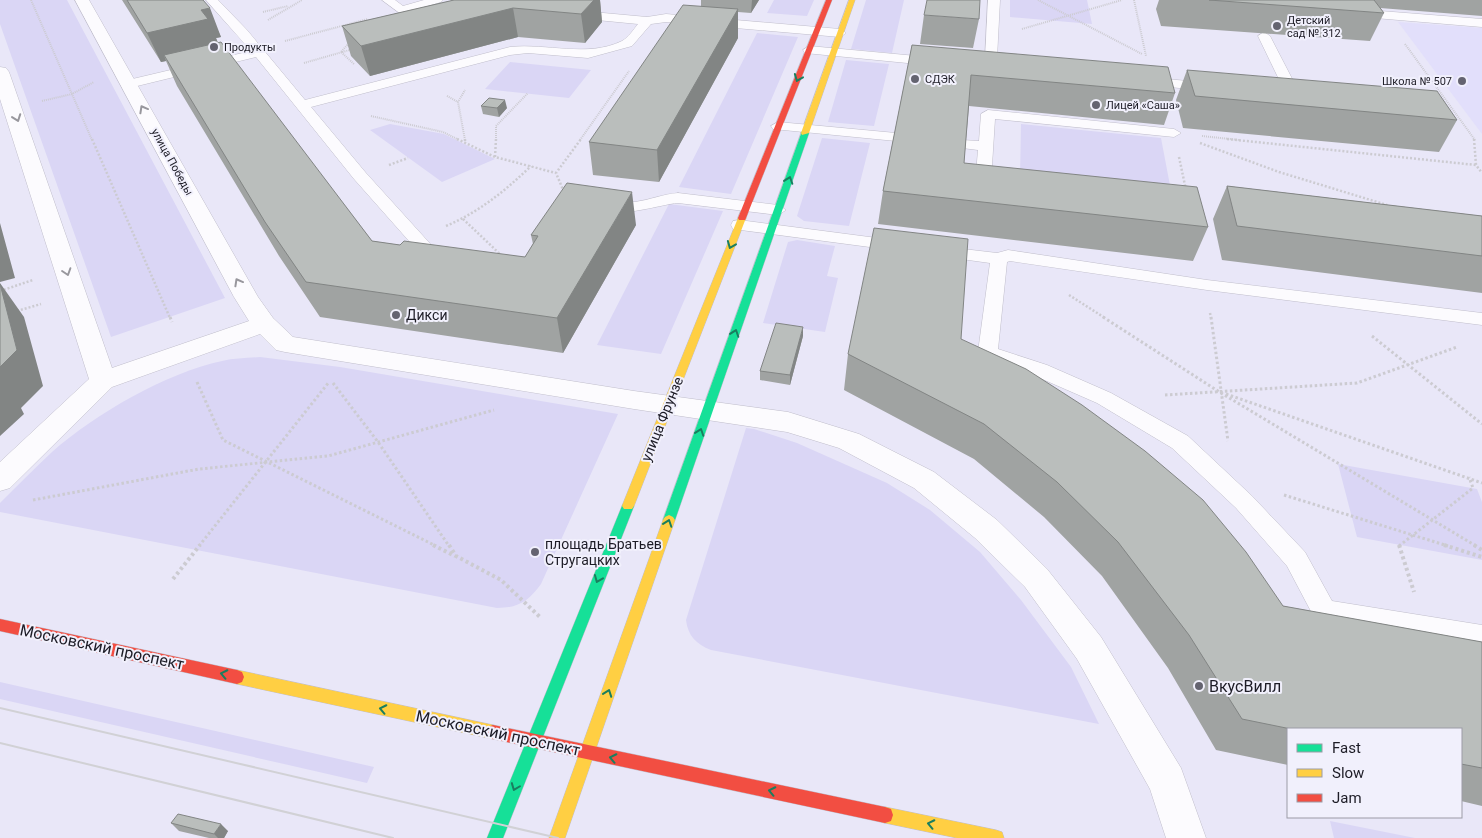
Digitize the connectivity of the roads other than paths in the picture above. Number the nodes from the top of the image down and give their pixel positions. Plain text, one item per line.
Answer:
1 (82, 0) edge
2 (212, 0) edge
3 (388, 0) edge
4 (437, 0) edge
5 (519, 0) edge
6 (829, 0) edge
7 (852, 0) edge
8 (994, 0) edge
9 (1347, 0) edge
10 (1342, 12) edge
11 (1356, 13) junction
12 (648, 21) junction
13 (1482, 23) edge
14 (816, 31) junction
15 (840, 33) junction
16 (1264, 36) edge
17 (808, 50) junction
18 (256, 51) junction
19 (833, 53) junction
20 (955, 64) edge
21 (982, 66) edge
22 (1133, 80) edge
23 (129, 84) junction
24 (2, 86) edge
25 (1219, 88) edge
26 (1277, 93) edge
27 (310, 103) junction
28 (778, 126) junction
29 (806, 128) junction
30 (1174, 133) edge
31 (896, 137) edge
32 (962, 144) edge
33 (986, 146) junction
34 (1002, 187) edge
35 (567, 200) edge
36 (747, 206) junction
37 (778, 210) junction
38 (739, 225) junction
39 (772, 229) junction
40 (999, 259) junction
41 (454, 264) edge
42 (1482, 319) edge
43 (264, 324) junction
44 (103, 381) junction
45 (668, 404) junction
46 (707, 410) junction
47 (0, 480) edge
48 (0, 625) edge
49 (1482, 636) edge
50 (533, 741) junction
51 (587, 752) junction
52 (495, 838) edge
53 (557, 838) edge
54 (996, 838) edge
55 (1186, 838) edge

1 - 23 street, улица Победы
2 - 18 lane
3 - 4 lane
5 - 12 lane
6 - 14 street, улица Фрунзе
7 - 15 street
8 - 21 lane
9 - 11 lane
10 - 11 lane
11 - 13 lane
12 - 14 lane
12 - 27 lane
14 - 15 lane
14 - 17 street, улица Фрунзе
15 - 19 street
16 - 26 lane
17 - 19 lane
17 -> 28 street, улица Фрунзе
18 - 23 lane
18 - 27 lane
19 - 20 lane
19 - 29 street
22 - 25 lane
43 -> 23 street, улица Победы
24 -> 44 street
27 - 41 lane
28 - 29 lane
28 - 36 street, улица Фрунзе
29 - 31 lane
37 -> 29 street
30 - 33 lane
32 - 33 lane
33 - 34 lane
35 - 36 lane
36 - 37 lane
36 - 38 street, улица Фрунзе
37 - 39 street
38 - 39 lane
38 -> 45 street, улица Фрунзе
39 - 40 lane
46 -> 39 street
40 - 42 lane
40 - 49 lane
43 - 44 street
43 - 45 street
44 - 47 street
45 - 46 street
45 -> 50 street, улица Фрунзе
51 -> 46 street
46 - 55 street
50 -> 48 street, Московский проспект
50 - 51 street, Московский проспект
50 -> 52 street, улица Фрунзе
51 - 53 street
54 -> 51 street, Московский проспект

